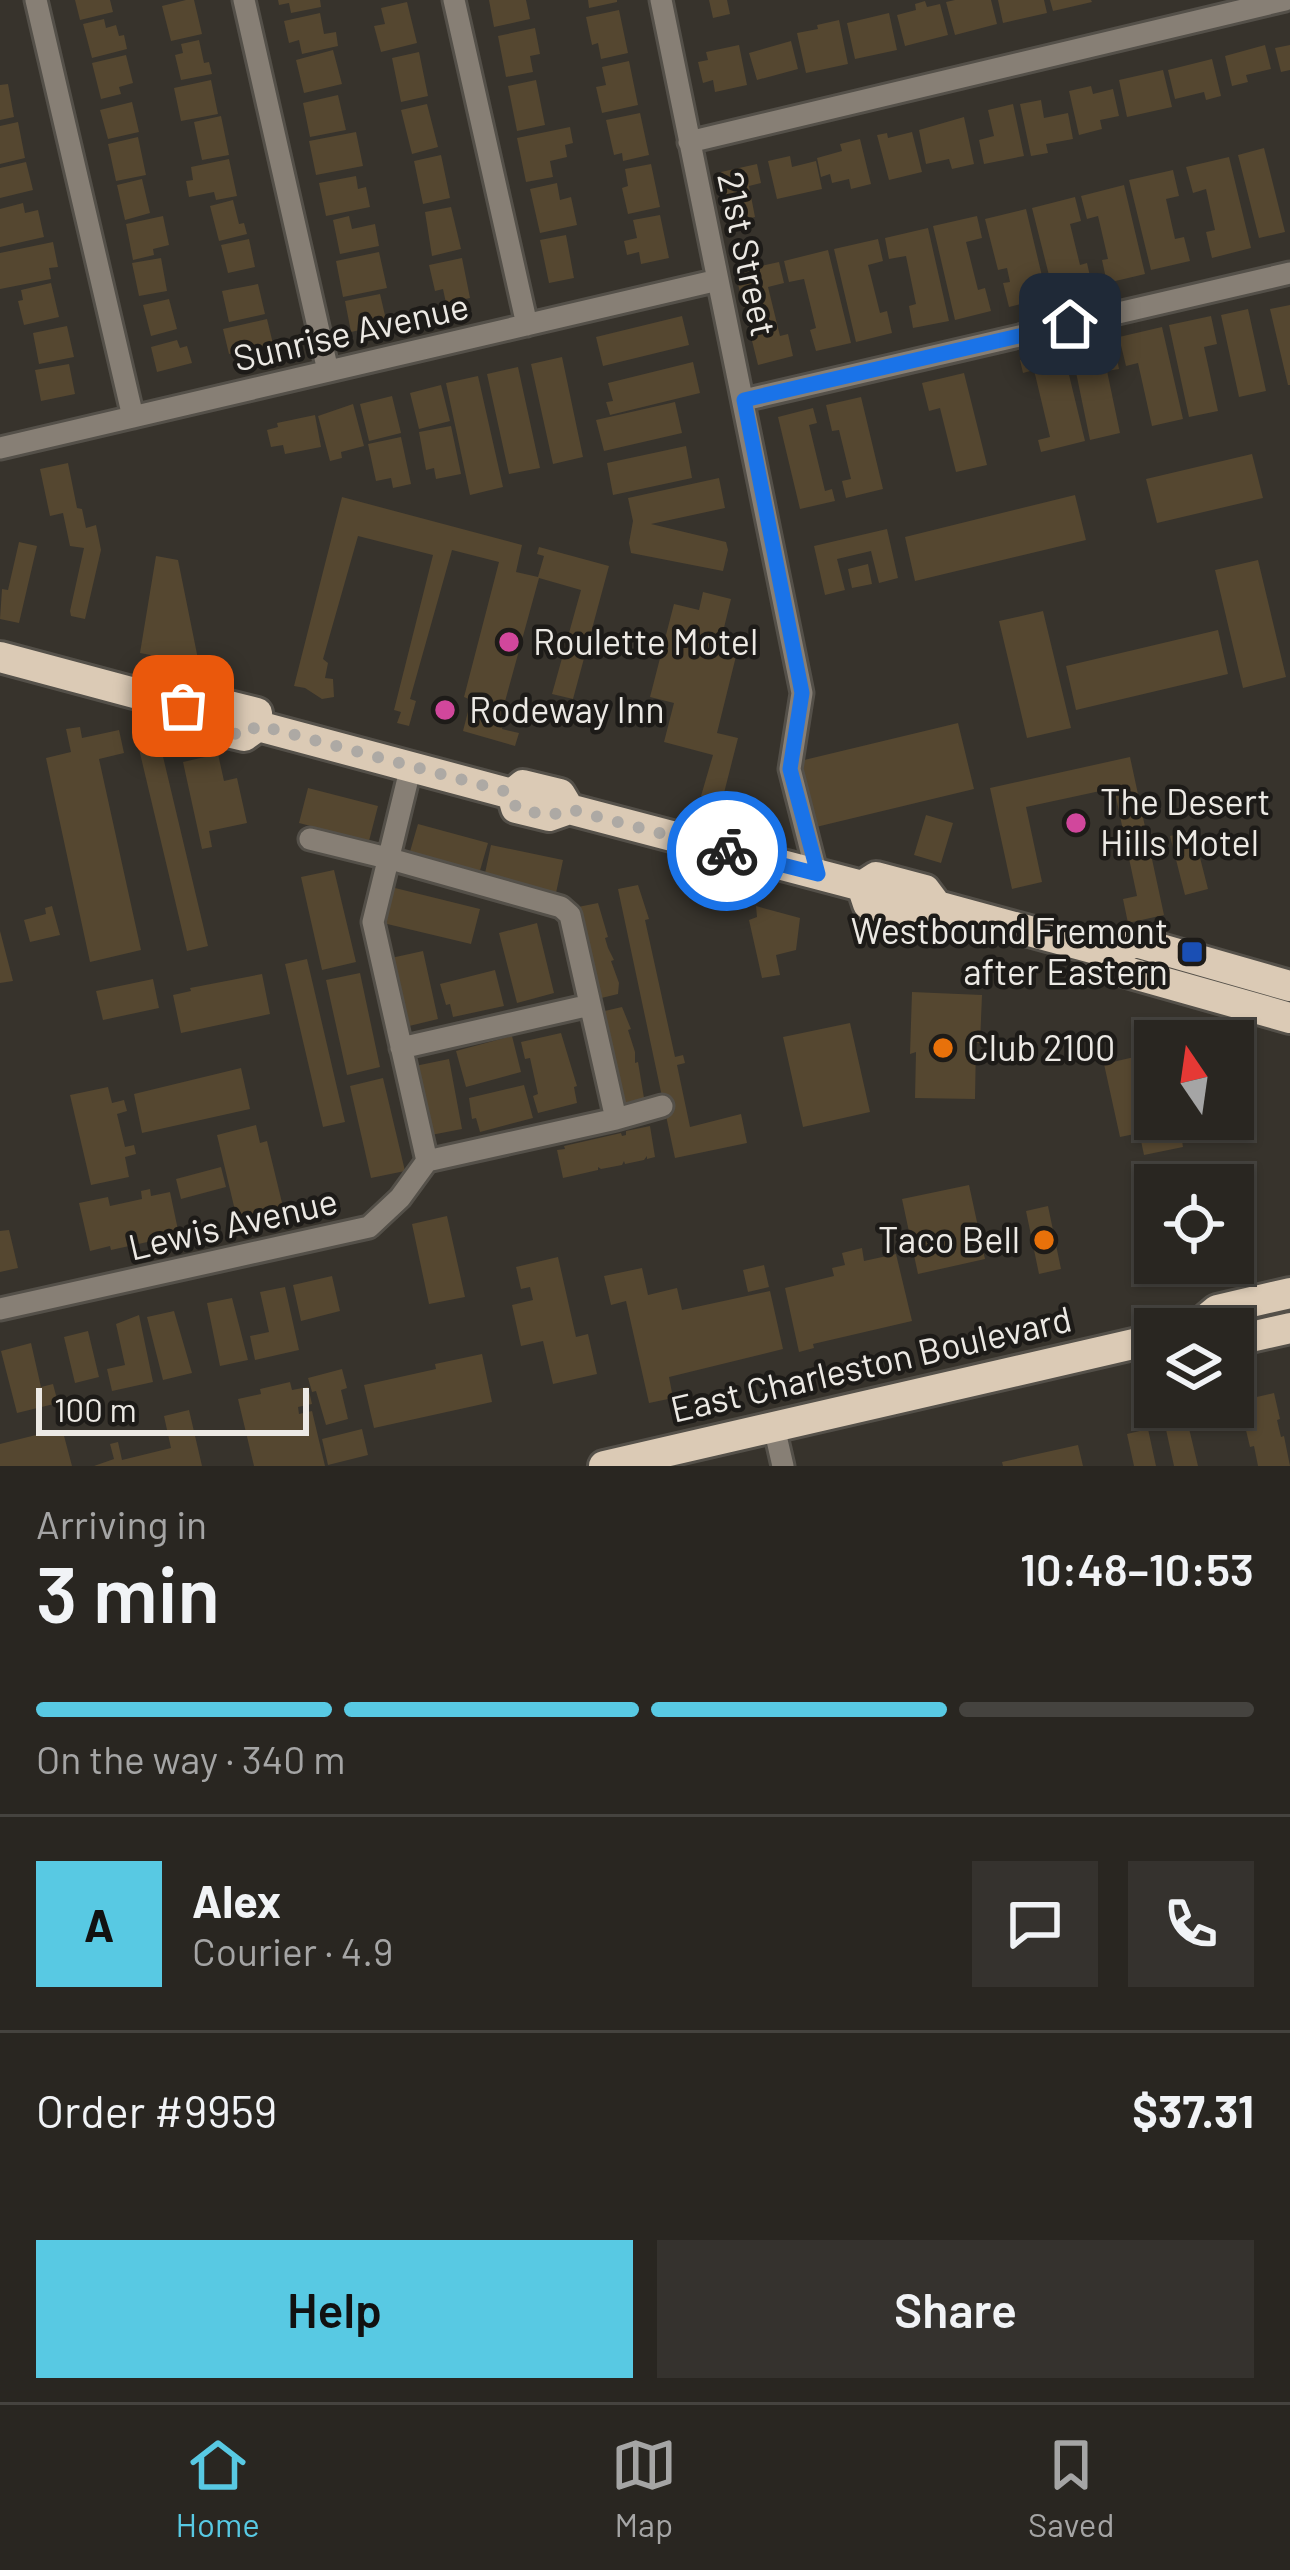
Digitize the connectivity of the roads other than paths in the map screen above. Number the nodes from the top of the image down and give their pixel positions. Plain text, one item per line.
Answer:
1 (36, 0) edge
2 (244, 0) edge
3 (454, 0) edge
4 (661, 0) edge
5 (1285, 0) edge
6 (689, 142) junction
7 (1290, 273) edge
8 (718, 280) junction
9 (526, 325) junction
10 (328, 371) junction
11 (744, 400) junction
12 (133, 417) junction
13 (0, 448) edge
14 (0, 657) edge
15 (412, 766) junction
16 (310, 839) dead end
17 (387, 858) junction
18 (818, 874) junction
19 (1107, 952) junction
20 (1290, 986) edge
21 (590, 1005) junction
22 (1290, 1018) edge
23 (401, 1048) junction
24 (662, 1106) dead end
25 (616, 1119) junction
26 (428, 1161) junction
27 (1290, 1293) edge
28 (1226, 1308) edge
29 (0, 1309) edge
30 (1290, 1328) edge
31 (1254, 1336) edge
32 (1134, 1344) edge
33 (774, 1427) junction
34 (604, 1466) edge
35 (783, 1466) edge

1 - 12 street
2 - 10 street
3 - 9 street
4 - 6 street, 21st Street
5 - 6 street
6 - 8 street, 21st Street
7 - 11 street
8 - 9 street, Sunrise Avenue
8 - 11 street, 21st Street
9 - 10 street, Sunrise Avenue
10 - 12 street, Sunrise Avenue
11 - 18 street, 21st Street
12 - 13 street, Sunrise Avenue
14 - 15 main road
15 - 17 street
15 - 18 main road
16 - 17 street
17 - 21 street
17 - 23 street
18 - 19 main road
19 - 20 main road
19 - 22 main road
21 - 23 street
21 - 25 street
23 - 26 street
24 - 25 street
25 - 26 street
26 - 29 street, Lewis Avenue
27 - 28 main road
30 - 31 main road
32 - 33 main road, East Charleston Boulevard
33 - 34 main road, East Charleston Boulevard
33 - 35 street

